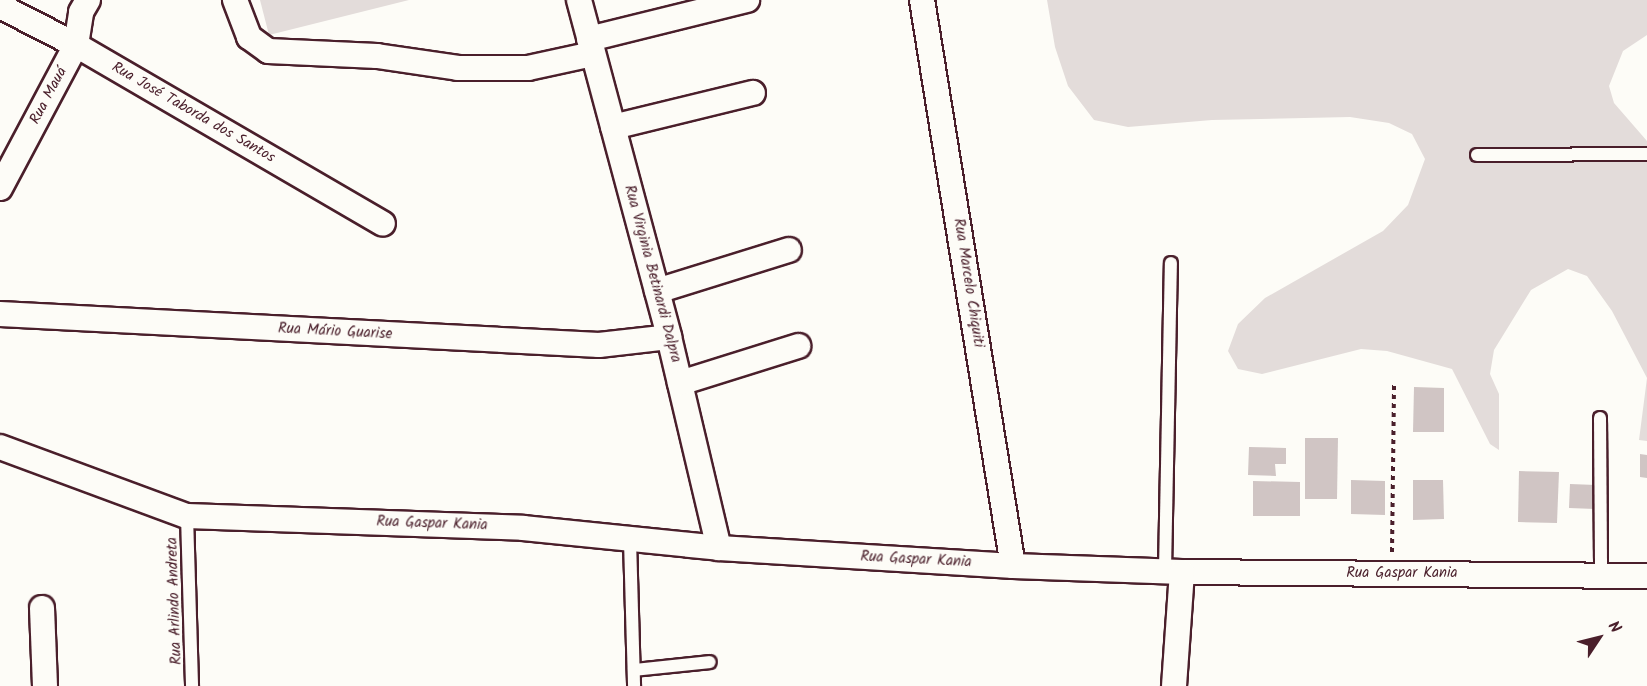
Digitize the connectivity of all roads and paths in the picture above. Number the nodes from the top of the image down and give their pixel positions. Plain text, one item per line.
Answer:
1 (88, 0) edge
2 (235, 0) edge
3 (579, 0) edge
4 (747, 0) edge
5 (922, 0) edge
6 (0, 6) edge
7 (76, 45) junction
8 (590, 46) junction
9 (753, 93) dead end
10 (613, 127) junction
11 (1647, 154) edge
12 (1477, 155) dead end
13 (0, 188) edge
14 (383, 224) dead end
15 (789, 250) dead end
16 (1171, 263) dead end
17 (657, 291) junction
18 (0, 314) edge
19 (669, 337) junction
20 (798, 346) dead end
21 (1394, 382) dead end
22 (680, 383) junction
23 (1600, 418) dead end
24 (0, 447) edge
25 (187, 516) junction
26 (630, 540) junction
27 (719, 548) junction
28 (1013, 566) junction
29 (1174, 571) junction
30 (1392, 574) junction
31 (1601, 575) junction
32 (1647, 576) edge
33 (42, 608) dead end
34 (710, 662) dead end
35 (634, 670) junction
36 (45, 686) edge
37 (192, 686) edge
38 (634, 686) edge
39 (1174, 686) edge

1 - 7 street, Rua Mauá
2 - 8 street
3 - 8 street, Rua Virginia Betinardi Dalpra
4 - 8 street
5 - 28 street, Rua Marcelo Chiquiti
6 - 7 street, Rua José Taborda dos Santos
7 - 13 street, Rua Mauá
7 - 14 street, Rua José Taborda dos Santos
8 - 10 street, Rua Virginia Betinardi Dalpra
9 - 10 street
10 - 17 street, Rua Virginia Betinardi Dalpra
11 - 12 lane
15 - 17 street
16 - 29 lane
17 - 19 street, Rua Virginia Betinardi Dalpra
18 - 19 street, Rua Mário Guarise
19 - 22 street, Rua Virginia Betinardi Dalpra
20 - 22 street
21 - 30 path
22 - 27 street, Rua Virginia Betinardi Dalpra
23 - 31 lane
24 - 25 street, Rua Gaspar Kania
25 - 26 street, Rua Gaspar Kania
25 - 37 lane, Rua Arlindo Andreta
26 - 27 street, Rua Gaspar Kania
26 - 35 lane
27 - 28 street, Rua Gaspar Kania
28 - 29 street, Rua Gaspar Kania
29 - 30 street, Rua Gaspar Kania
29 - 39 street
30 - 31 street, Rua Gaspar Kania
31 - 32 street, Rua Gaspar Kania
33 - 36 street
34 - 35 lane
35 - 38 lane

